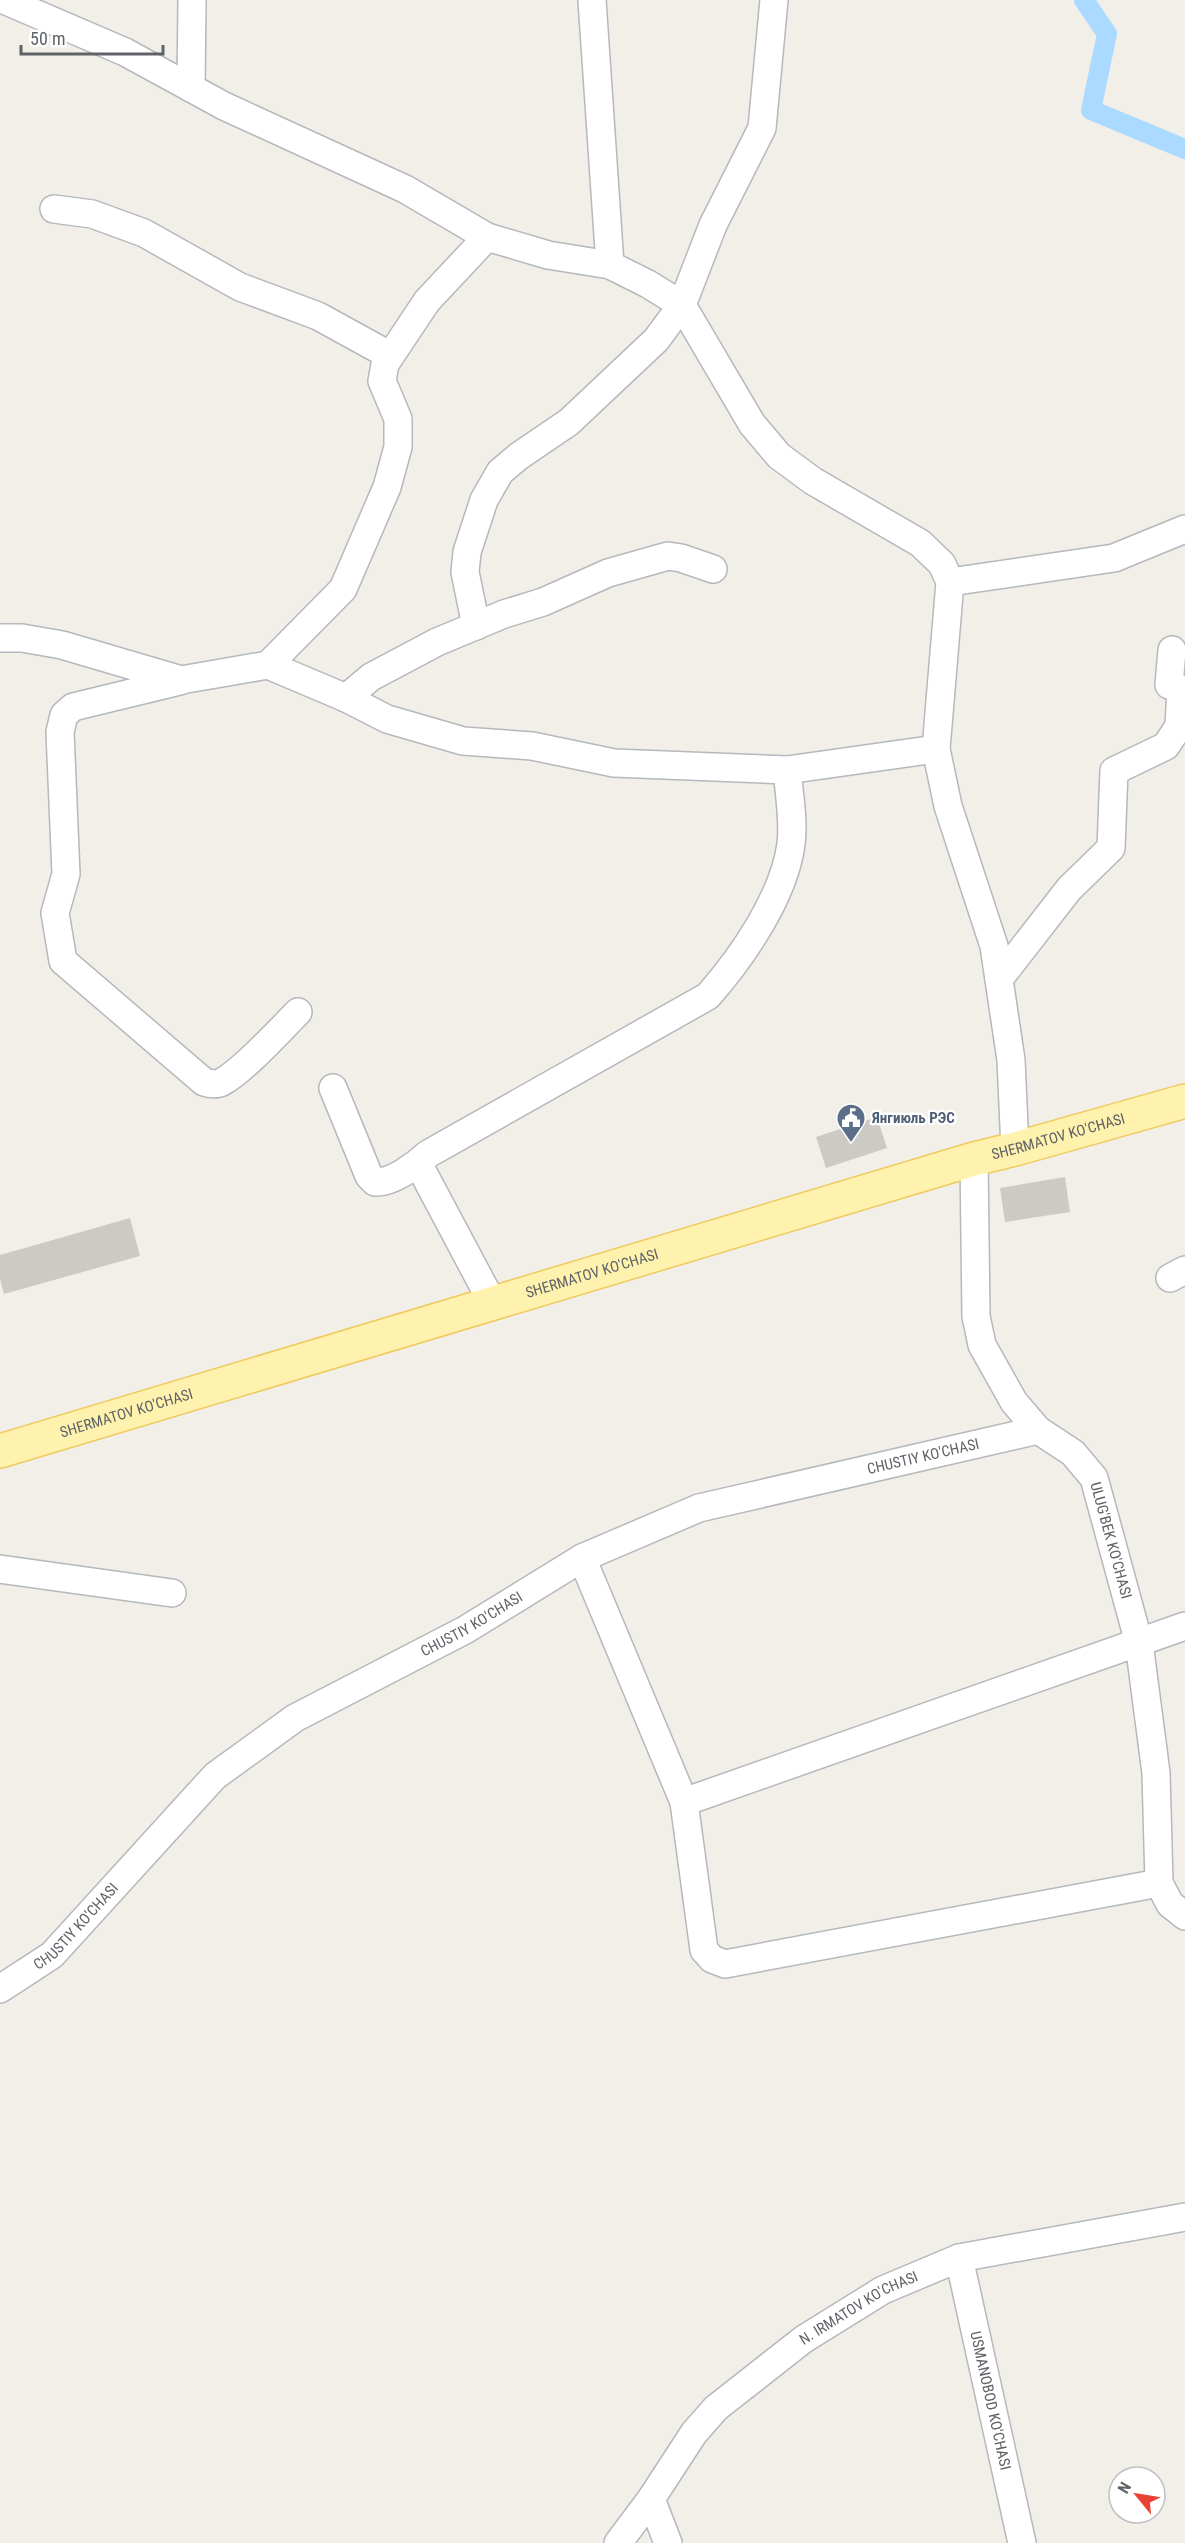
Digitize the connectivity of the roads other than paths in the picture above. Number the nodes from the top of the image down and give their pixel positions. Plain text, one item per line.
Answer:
1 (4, 0) edge
2 (192, 0) edge
3 (592, 0) edge
4 (774, 0) edge
5 (191, 88) junction
6 (54, 209) dead end
7 (487, 237) junction
8 (610, 265) junction
9 (682, 305) junction
10 (389, 355) junction
11 (1185, 529) edge
12 (713, 569) dead end
13 (950, 582) junction
14 (476, 626) junction
15 (0, 638) edge
16 (1172, 650) dead end
17 (268, 665) junction
18 (181, 680) junction
19 (346, 698) junction
20 (936, 748) junction
21 (788, 770) junction
22 (999, 979) junction
23 (298, 1012) dead end
24 (333, 1088) dead end
25 (1185, 1101) edge
26 (1015, 1149) junction
27 (974, 1159) junction
28 (418, 1163) junction
29 (493, 1304) junction
30 (1038, 1430) junction
31 (0, 1451) edge
32 (582, 1558) junction
33 (0, 1569) edge
34 (172, 1593) dead end
35 (1185, 1626) edge
36 (1139, 1643) junction
37 (684, 1802) junction
38 (1159, 1883) junction
39 (1185, 1916) edge
40 (0, 1989) edge
41 (1185, 2217) edge
42 (959, 2258) junction
43 (651, 2499) junction
44 (618, 2543) edge
45 (668, 2543) edge
46 (1022, 2543) edge

1 - 5 street
2 - 5 street
3 - 8 street
4 - 9 street
5 - 7 street
6 - 10 street
7 - 8 street
7 - 10 street
8 - 9 street
9 - 13 street
9 - 14 street
10 - 17 street
11 - 13 street
12 - 14 street
13 - 20 street
14 - 19 street
15 - 18 street
16 - 22 street
17 - 18 street
17 - 19 street
18 - 23 street
19 - 21 street
20 - 21 street
20 - 22 street
21 - 28 street
22 - 26 street
24 - 28 street
25 - 26 main road, SHERMATOV KO'CHASI
26 - 27 main road, SHERMATOV KO'CHASI
27 - 29 main road, SHERMATOV KO'CHASI
27 - 30 street, ULUG'BEK KO'CHASI
28 - 29 street
29 - 31 main road, SHERMATOV KO'CHASI
30 - 32 street, CHUSTIY KO'CHASI
30 - 36 street, ULUG'BEK KO'CHASI
32 - 37 street
32 - 40 street, CHUSTIY KO'CHASI
33 - 34 street
35 - 36 street
36 - 37 street
36 - 38 street, ULUG'BEK KO'CHASI
37 - 38 street
38 - 39 street
41 - 42 street, N. IRMATOV KO'CHASI
42 - 43 street, N. IRMATOV KO'CHASI
42 - 46 street, USMANOBOD KO'CHASI
43 - 44 street, N. IRMATOV KO'CHASI
43 - 45 street

